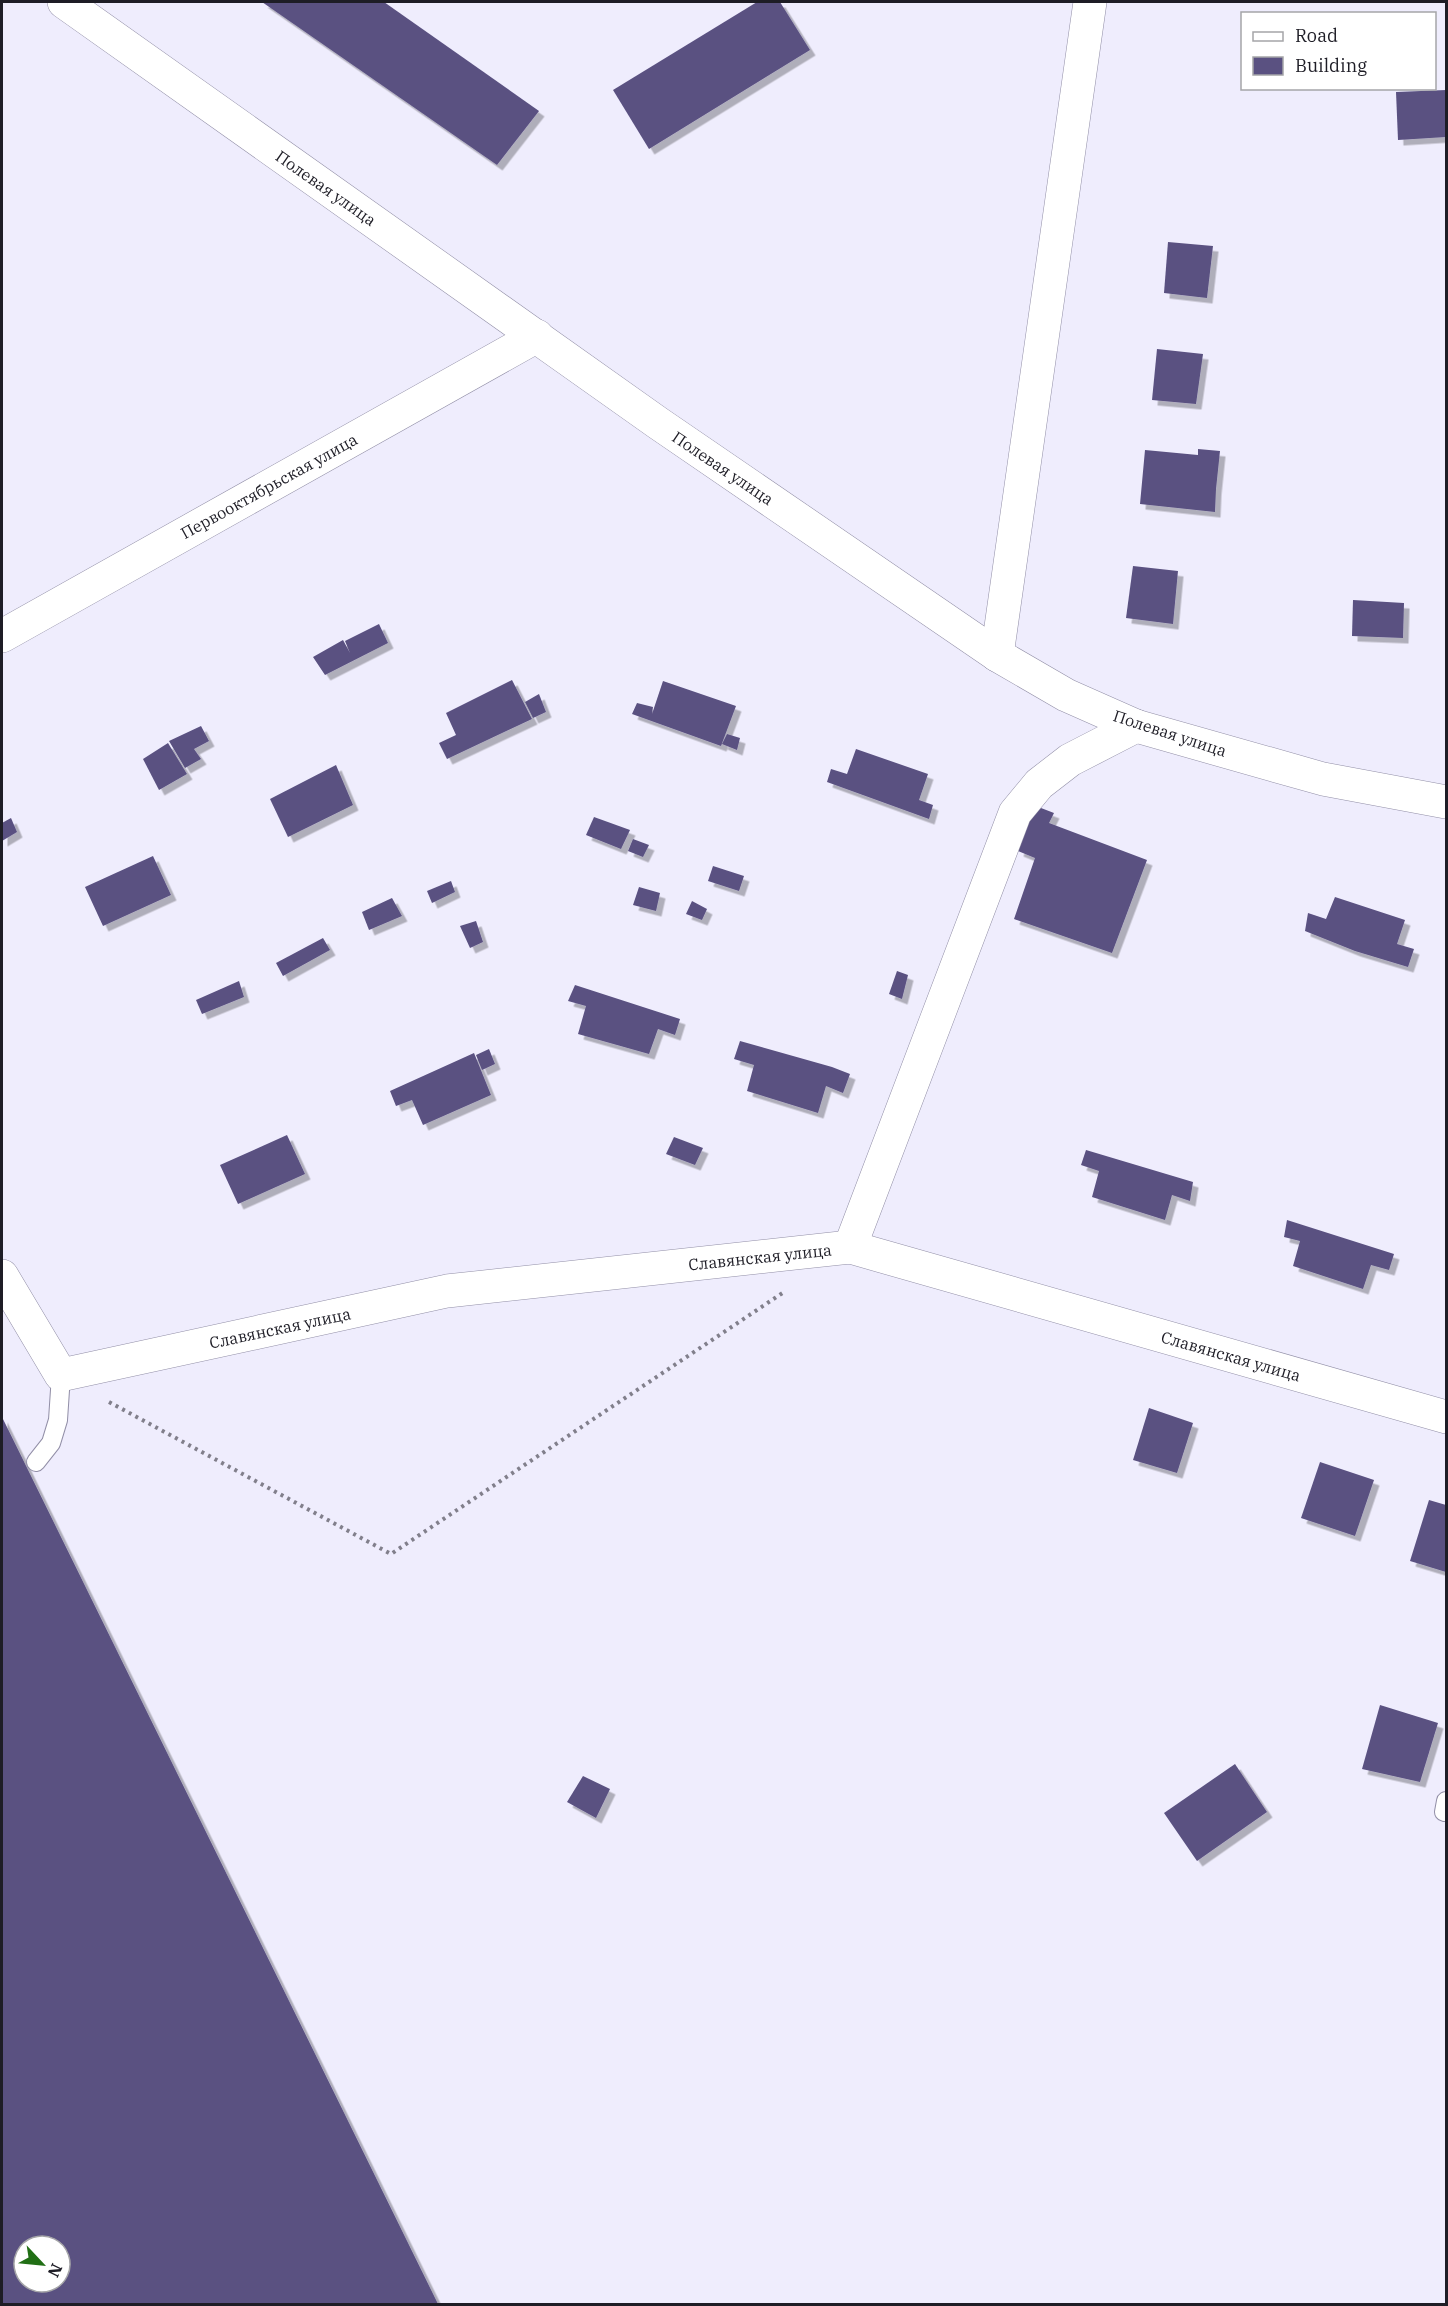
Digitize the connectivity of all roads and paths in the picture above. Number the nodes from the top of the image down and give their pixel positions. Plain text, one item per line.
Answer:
1 (64, 2) edge
2 (1090, 2) edge
3 (537, 336) junction
4 (2, 636) edge
5 (996, 655) junction
6 (1136, 726) junction
7 (1446, 802) edge
8 (850, 1248) junction
9 (2, 1276) edge
10 (792, 1287) dead end
11 (61, 1376) junction
12 (1446, 1417) edge
13 (36, 1462) dead end

1 - 3 street, Полевая улица
2 - 5 street
3 - 4 street, Первооктябрьская улица
3 - 5 street, Полевая улица
5 - 6 street, Полевая улица
6 - 7 street, Полевая улица
6 - 8 street
8 - 11 street, Славянская улица
8 - 12 street, Славянская улица
9 - 11 street
10 - 11 path
11 - 13 lane

